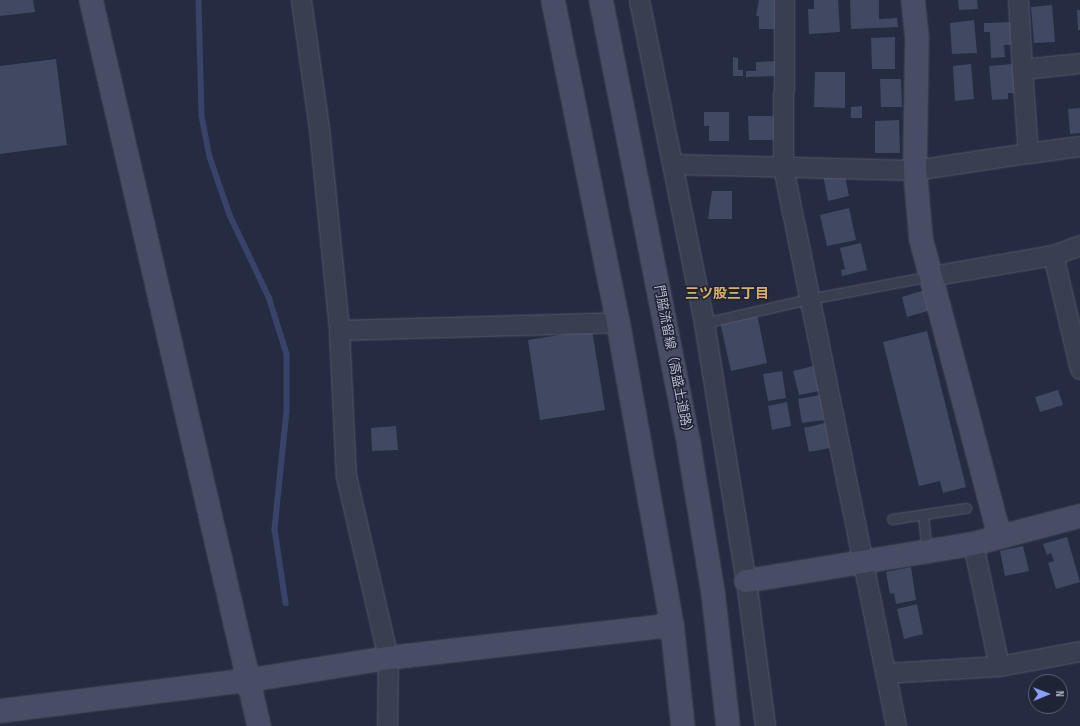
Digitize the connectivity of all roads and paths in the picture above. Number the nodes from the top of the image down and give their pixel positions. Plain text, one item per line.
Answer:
1 (91, 0) edge
2 (301, 0) edge
3 (553, 0) edge
4 (601, 0) edge
5 (639, 0) edge
6 (784, 0) edge
7 (913, 0) edge
8 (1018, 0) edge
9 (1080, 63) edge
10 (1022, 69) junction
11 (1080, 146) edge
12 (1028, 153) junction
13 (673, 164) junction
14 (783, 167) junction
15 (915, 170) junction
16 (1080, 245) edge
17 (1053, 255) junction
18 (930, 276) junction
19 (809, 299) junction
20 (618, 322) junction
21 (704, 323) junction
22 (339, 330) junction
23 (1080, 369) edge
24 (966, 508) dead end
25 (923, 515) junction
26 (1080, 516) edge
27 (892, 520) dead end
28 (1000, 537) junction
29 (973, 544) junction
30 (928, 551) junction
31 (862, 564) junction
32 (746, 581) junction
33 (672, 625) junction
34 (1080, 651) edge
35 (388, 658) junction
36 (999, 666) junction
37 (885, 673) junction
38 (250, 680) junction
39 (0, 712) edge
40 (259, 726) edge
41 (387, 726) edge
42 (683, 726) edge
43 (728, 726) edge
44 (765, 726) edge
45 (896, 726) edge

1 - 38 street
2 - 22 street
3 - 20 street
4 - 43 street, 門脇流留線（高盛土道路）
5 - 13 street
6 - 14 street
7 - 15 street
8 - 10 street
9 - 10 street
10 - 12 street
11 - 12 street
12 - 15 street
13 - 14 street
13 - 21 street
14 - 15 street
14 - 19 street
15 - 18 street
16 - 17 street
17 - 18 street
17 - 23 street
18 - 19 lane
18 - 28 street
19 - 21 lane
19 - 31 street
20 - 22 street
20 - 33 street
21 - 32 street
22 - 35 street
24 - 25 lane
25 - 27 lane
25 - 30 lane
26 - 28 street
28 - 29 street
29 - 30 street
29 - 36 street
30 - 31 street
31 - 32 street
31 - 37 street
32 - 44 street
33 - 35 street
33 - 42 street
34 - 36 street
35 - 38 street
35 - 41 street
36 - 37 street
37 - 45 street
38 - 39 street
38 - 40 street

